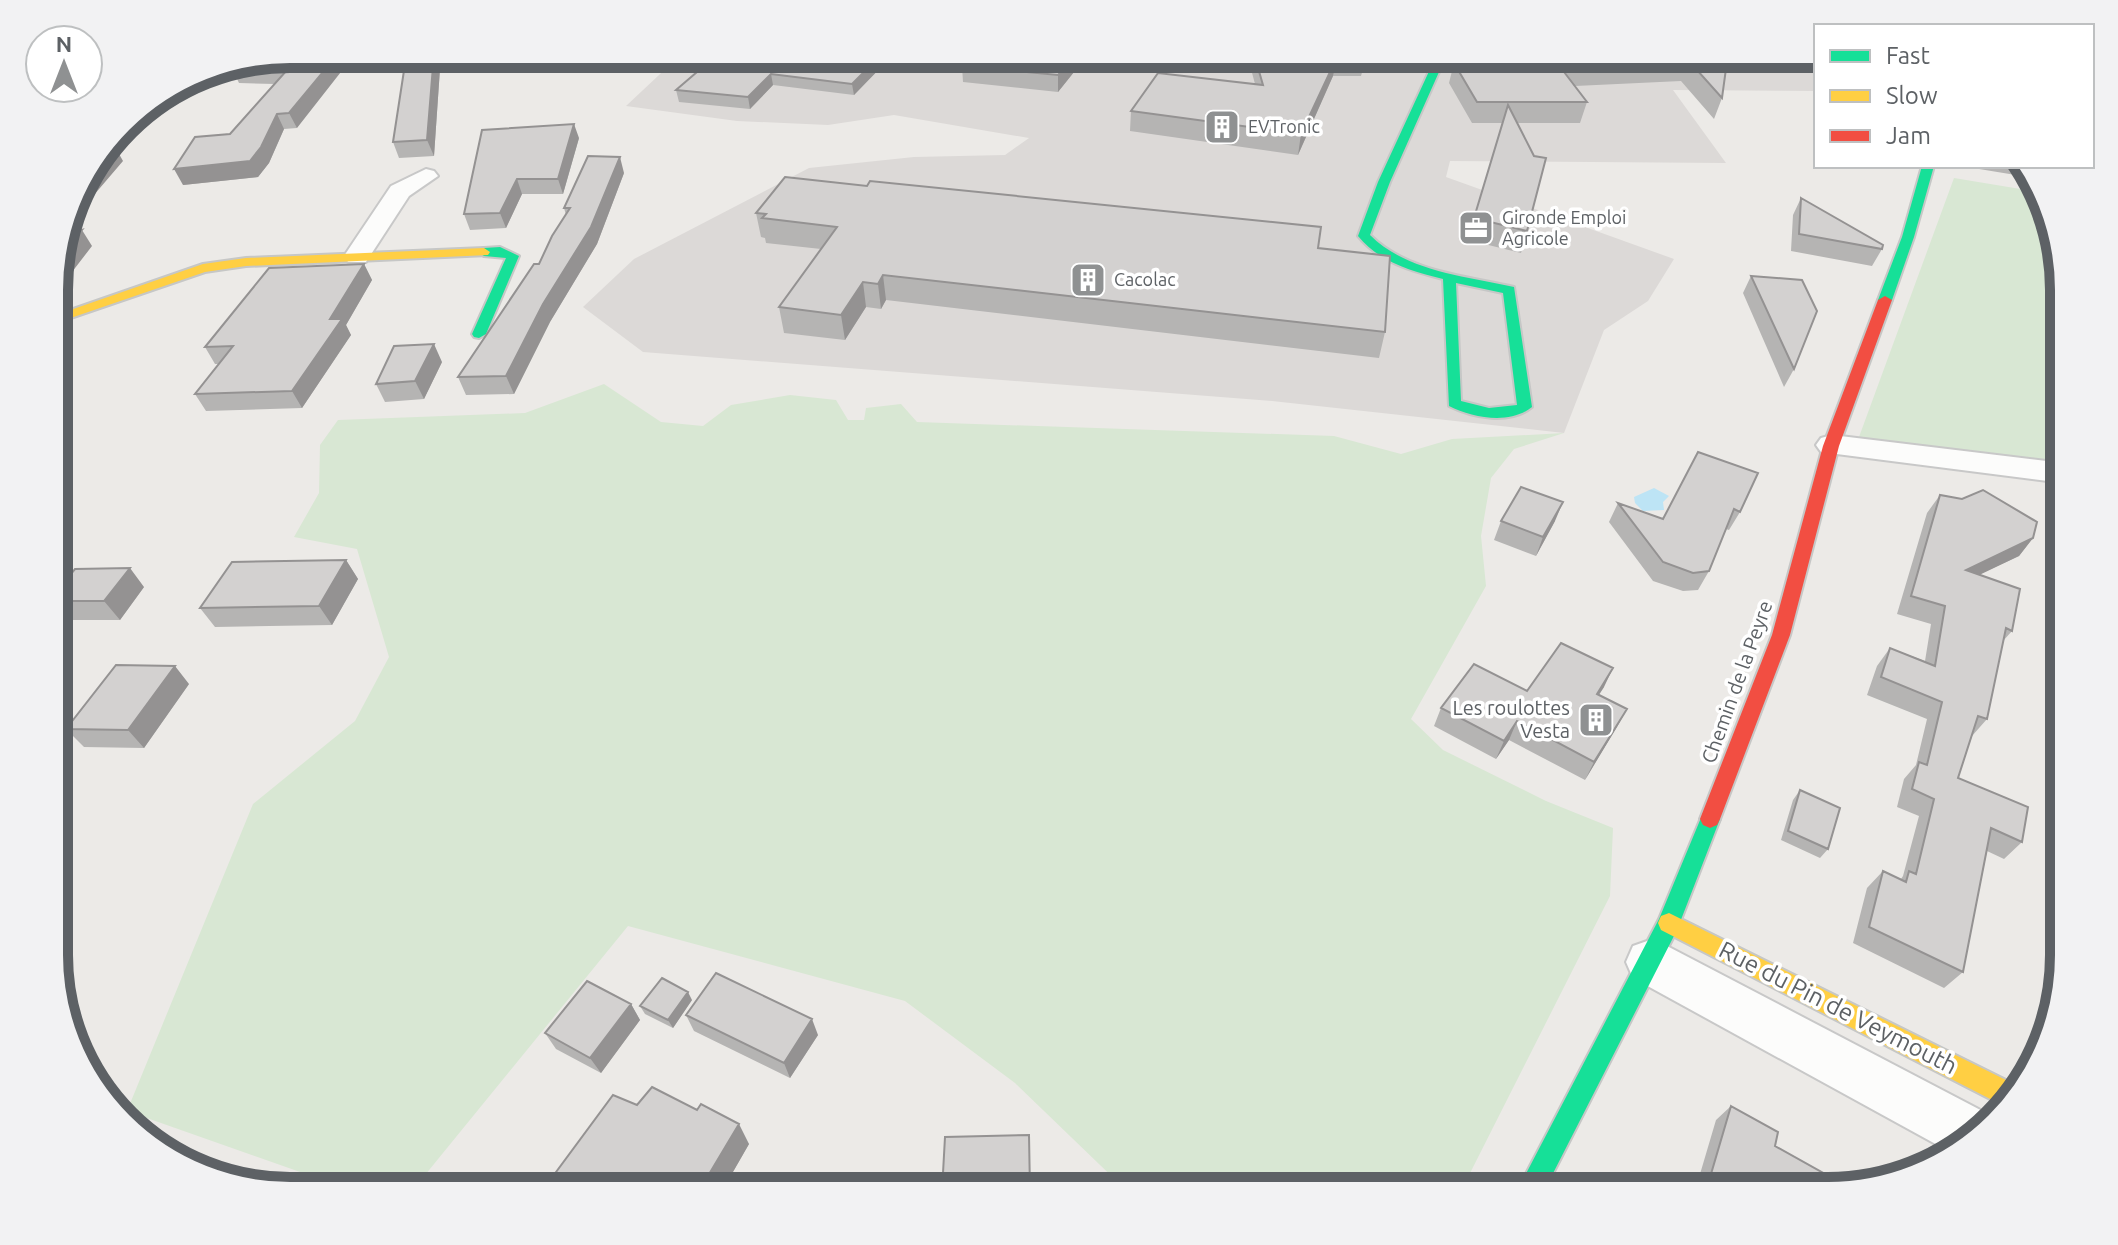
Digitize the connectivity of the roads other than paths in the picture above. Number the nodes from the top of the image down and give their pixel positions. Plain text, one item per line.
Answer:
1 (1436, 68) edge
2 (1927, 168) edge
3 (426, 176) dead end
4 (357, 256) junction
5 (1449, 275) junction
6 (68, 315) edge
7 (479, 334) dead end
8 (1832, 445) junction
9 (2050, 471) edge
10 (1660, 943) junction
11 (2000, 1095) edge
12 (1964, 1130) edge
13 (1537, 1177) edge

1 - 5 street
2 - 8 street, Chemin de la Peyre
3 - 4 street
4 - 6 street
4 - 7 street
5 - 5 street
8 - 9 street
8 - 10 street, Chemin de la Peyre
10 - 11 street, Rue du Pin de Veymouth
10 - 12 street
10 - 13 street, Chemin de la Peyre

